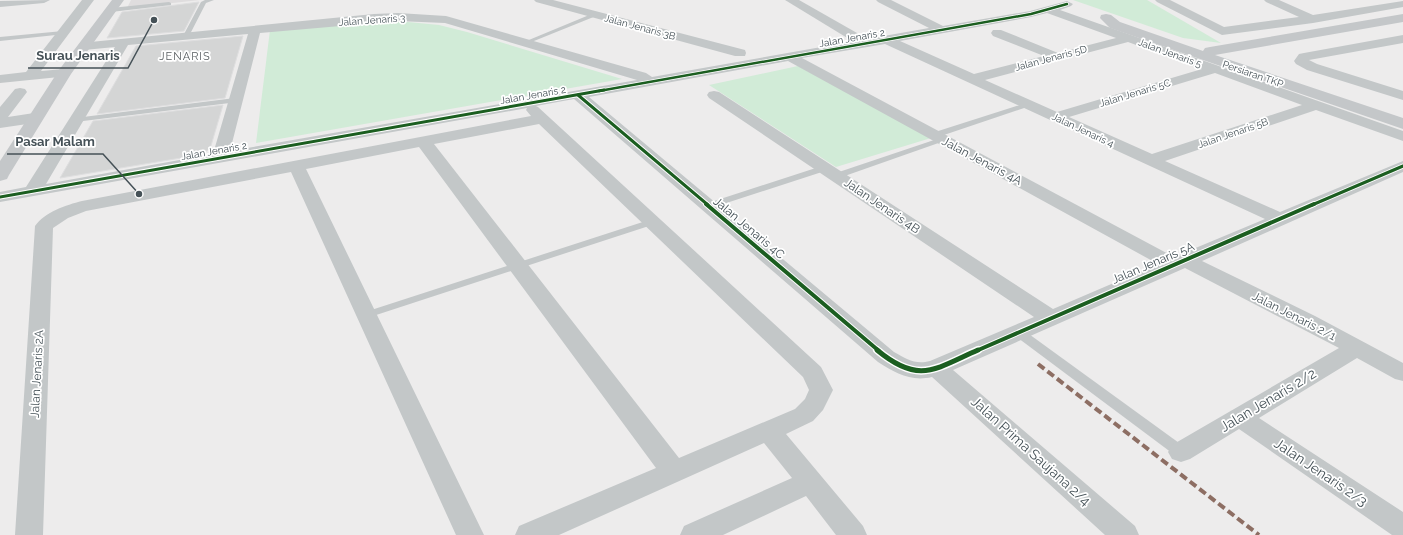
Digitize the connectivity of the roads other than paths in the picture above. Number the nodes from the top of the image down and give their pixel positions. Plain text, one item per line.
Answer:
1 (44, 0) edge
2 (88, 0) edge
3 (211, 0) edge
4 (540, 0) edge
5 (790, 0) edge
6 (882, 0) edge
7 (1161, 0) edge
8 (1270, 0) edge
9 (1380, 0) edge
10 (0, 4) edge
11 (168, 4) dead end
12 (1067, 4) joint
13 (114, 5) edge
14 (1050, 5) edge
15 (1399, 5) edge
16 (594, 15) junction
17 (1106, 18) junction
18 (1403, 18) edge
19 (1313, 19) junction
20 (928, 24) junction
21 (1403, 27) edge
22 (255, 30) junction
23 (942, 30) junction
24 (997, 32) dead end
25 (63, 33) junction
26 (186, 36) junction
27 (853, 36) junction
28 (1130, 38) junction
29 (0, 39) edge
30 (1403, 39) edge
31 (887, 40) junction
32 (1180, 41) junction
33 (124, 42) junction
34 (527, 42) junction
35 (820, 43) dead end
36 (1376, 44) junction
37 (1242, 45) junction
38 (84, 46) junction
39 (1403, 52) edge
40 (740, 53) dead end
41 (1261, 54) junction
42 (1225, 56) junction
43 (790, 57) junction
44 (1058, 57) junction
45 (1211, 59) junction
46 (64, 73) junction
47 (30, 76) junction
48 (1281, 76) junction
49 (0, 79) edge
50 (972, 79) junction
51 (650, 82) junction
52 (20, 92) dead end
53 (578, 95) junction
54 (714, 95) dead end
55 (1403, 96) edge
56 (235, 100) junction
57 (527, 104) junction
58 (1029, 105) junction
59 (1316, 105) junction
60 (1403, 115) edge
61 (0, 117) edge
62 (1055, 117) junction
63 (34, 118) junction
64 (542, 119) junction
65 (75, 120) junction
66 (0, 123) edge
67 (1403, 124) edge
68 (1403, 136) edge
69 (939, 138) junction
70 (422, 141) junction
71 (220, 158) junction
72 (1151, 160) junction
73 (296, 165) junction
74 (1403, 166) edge
75 (830, 172) junction
76 (0, 175) edge
77 (32, 192) junction
78 (0, 198) edge
79 (708, 206) junction
80 (1280, 219) junction
81 (652, 222) junction
82 (1180, 263) junction
83 (517, 266) junction
84 (366, 315) junction
85 (1051, 318) junction
86 (1018, 332) junction
87 (1356, 348) junction
88 (936, 368) junction
89 (910, 372) joint
90 (1403, 373) edge
91 (1239, 417) junction
92 (769, 431) junction
93 (1181, 452) joint
94 (674, 472) junction
95 (810, 482) junction
96 (1403, 527) edge
97 (30, 535) edge
98 (470, 535) edge
99 (529, 535) edge
100 (694, 535) edge
101 (853, 535) edge
102 (1125, 535) edge

1 - 10 street
2 - 25 street
3 - 26 lane
4 - 16 street, Jalan Jenaris 3B
5 - 27 street
6 - 20 street
7 - 19 street
8 - 19 street
9 - 15 street
11 - 13 lane
12 - 14 street, Jalan Jenaris 2
12 - 17 street, Persiaran TKP
13 - 38 street
14 - 23 street, Jalan Jenaris 2
14 - 28 street, Jalan Jenaris 5
15 - 19 street
16 - 34 lane
16 - 40 street, Jalan Jenaris 3B
17 - 32 street, Persiaran TKP
17 - 45 street, Persiaran TKP
18 - 37 street
20 - 23 street
20 - 27 street
21 - 41 street
22 - 26 street, Jalan Jenaris 3
22 - 34 street, Jalan Jenaris 3
22 - 56 street
23 - 31 street, Jalan Jenaris 2
24 - 44 street
25 - 29 lane
25 - 47 street
26 - 33 street, Jalan Jenaris 3
27 - 35 street
28 - 44 street, Jalan Jenaris 5D
28 - 45 street, Jalan Jenaris 5
30 - 36 street
31 - 43 street, Jalan Jenaris 2
31 - 50 street, Jalan Jenaris 4
32 - 37 street
32 - 45 street, Persiaran TKP
33 - 38 street, Jalan Jenaris 3
33 - 65 street
34 - 51 street, Jalan Jenaris 3
36 - 39 street
36 - 55 street
37 - 45 street
38 - 46 street
41 - 42 street
41 - 48 street
42 - 45 street, Persiaran TKP
42 - 48 street, Persiaran TKP
43 - 51 street, Jalan Jenaris 2
43 - 69 street, Jalan Jenaris 4A
44 - 50 street, Jalan Jenaris 5D
45 - 59 street, Jalan Jenaris 5
45 - 62 street, Jalan Jenaris 5C
45 - 67 street, Persiaran TKP
46 - 47 street
46 - 63 street
47 - 49 street
48 - 60 street, Persiaran TKP
50 - 58 street, Jalan Jenaris 4
51 - 53 street, Jalan Jenaris 2
52 - 61 street
53 - 57 street, Jalan Jenaris 2
53 - 79 street, Jalan Jenaris 4C
54 - 75 street, Jalan Jenaris 4B
56 - 65 lane
56 - 71 street
57 - 64 street
57 - 71 street, Jalan Jenaris 2
58 - 62 street, Jalan Jenaris 4
58 - 69 lane
59 - 68 street, Jalan Jenaris 5
59 - 72 street, Jalan Jenaris 5B
62 - 72 street, Jalan Jenaris 4
63 - 66 street
63 - 76 street
64 - 70 street
64 - 81 street
65 - 77 street
69 - 75 lane
69 - 82 street, Jalan Jenaris 4A
70 - 73 street
70 - 83 street
71 - 77 street, Jalan Jenaris 2
72 - 80 street, Jalan Jenaris 4
73 - 84 street
73 - 97 street, Jalan Jenaris 2A
74 - 80 street, Jalan Jenaris 5A
75 - 79 lane
75 - 85 street, Jalan Jenaris 4B
77 - 78 street, Jalan Jenaris 2
79 - 89 street, Jalan Jenaris 4C
80 - 82 street, Jalan Jenaris 5A
81 - 83 lane
81 - 92 street
82 - 85 street, Jalan Jenaris 5A
82 - 87 street, Jalan Jenaris 2/1
83 - 84 lane
83 - 94 street
84 - 98 street
85 - 86 street, Jalan Jenaris 5A
86 - 88 street, Jalan Jenaris 5A
86 - 93 lane
87 - 90 street, Jalan Jenaris 2/1
87 - 91 street, Jalan Jenaris 2/2
88 - 89 street, Jalan Jenaris 5A
88 - 102 street, Jalan Prima Saujana 2/4
91 - 93 street, Jalan Jenaris 2/2
91 - 96 street, Jalan Jenaris 2/3
92 - 94 street
92 - 95 street
94 - 99 street
95 - 100 street
95 - 101 street

